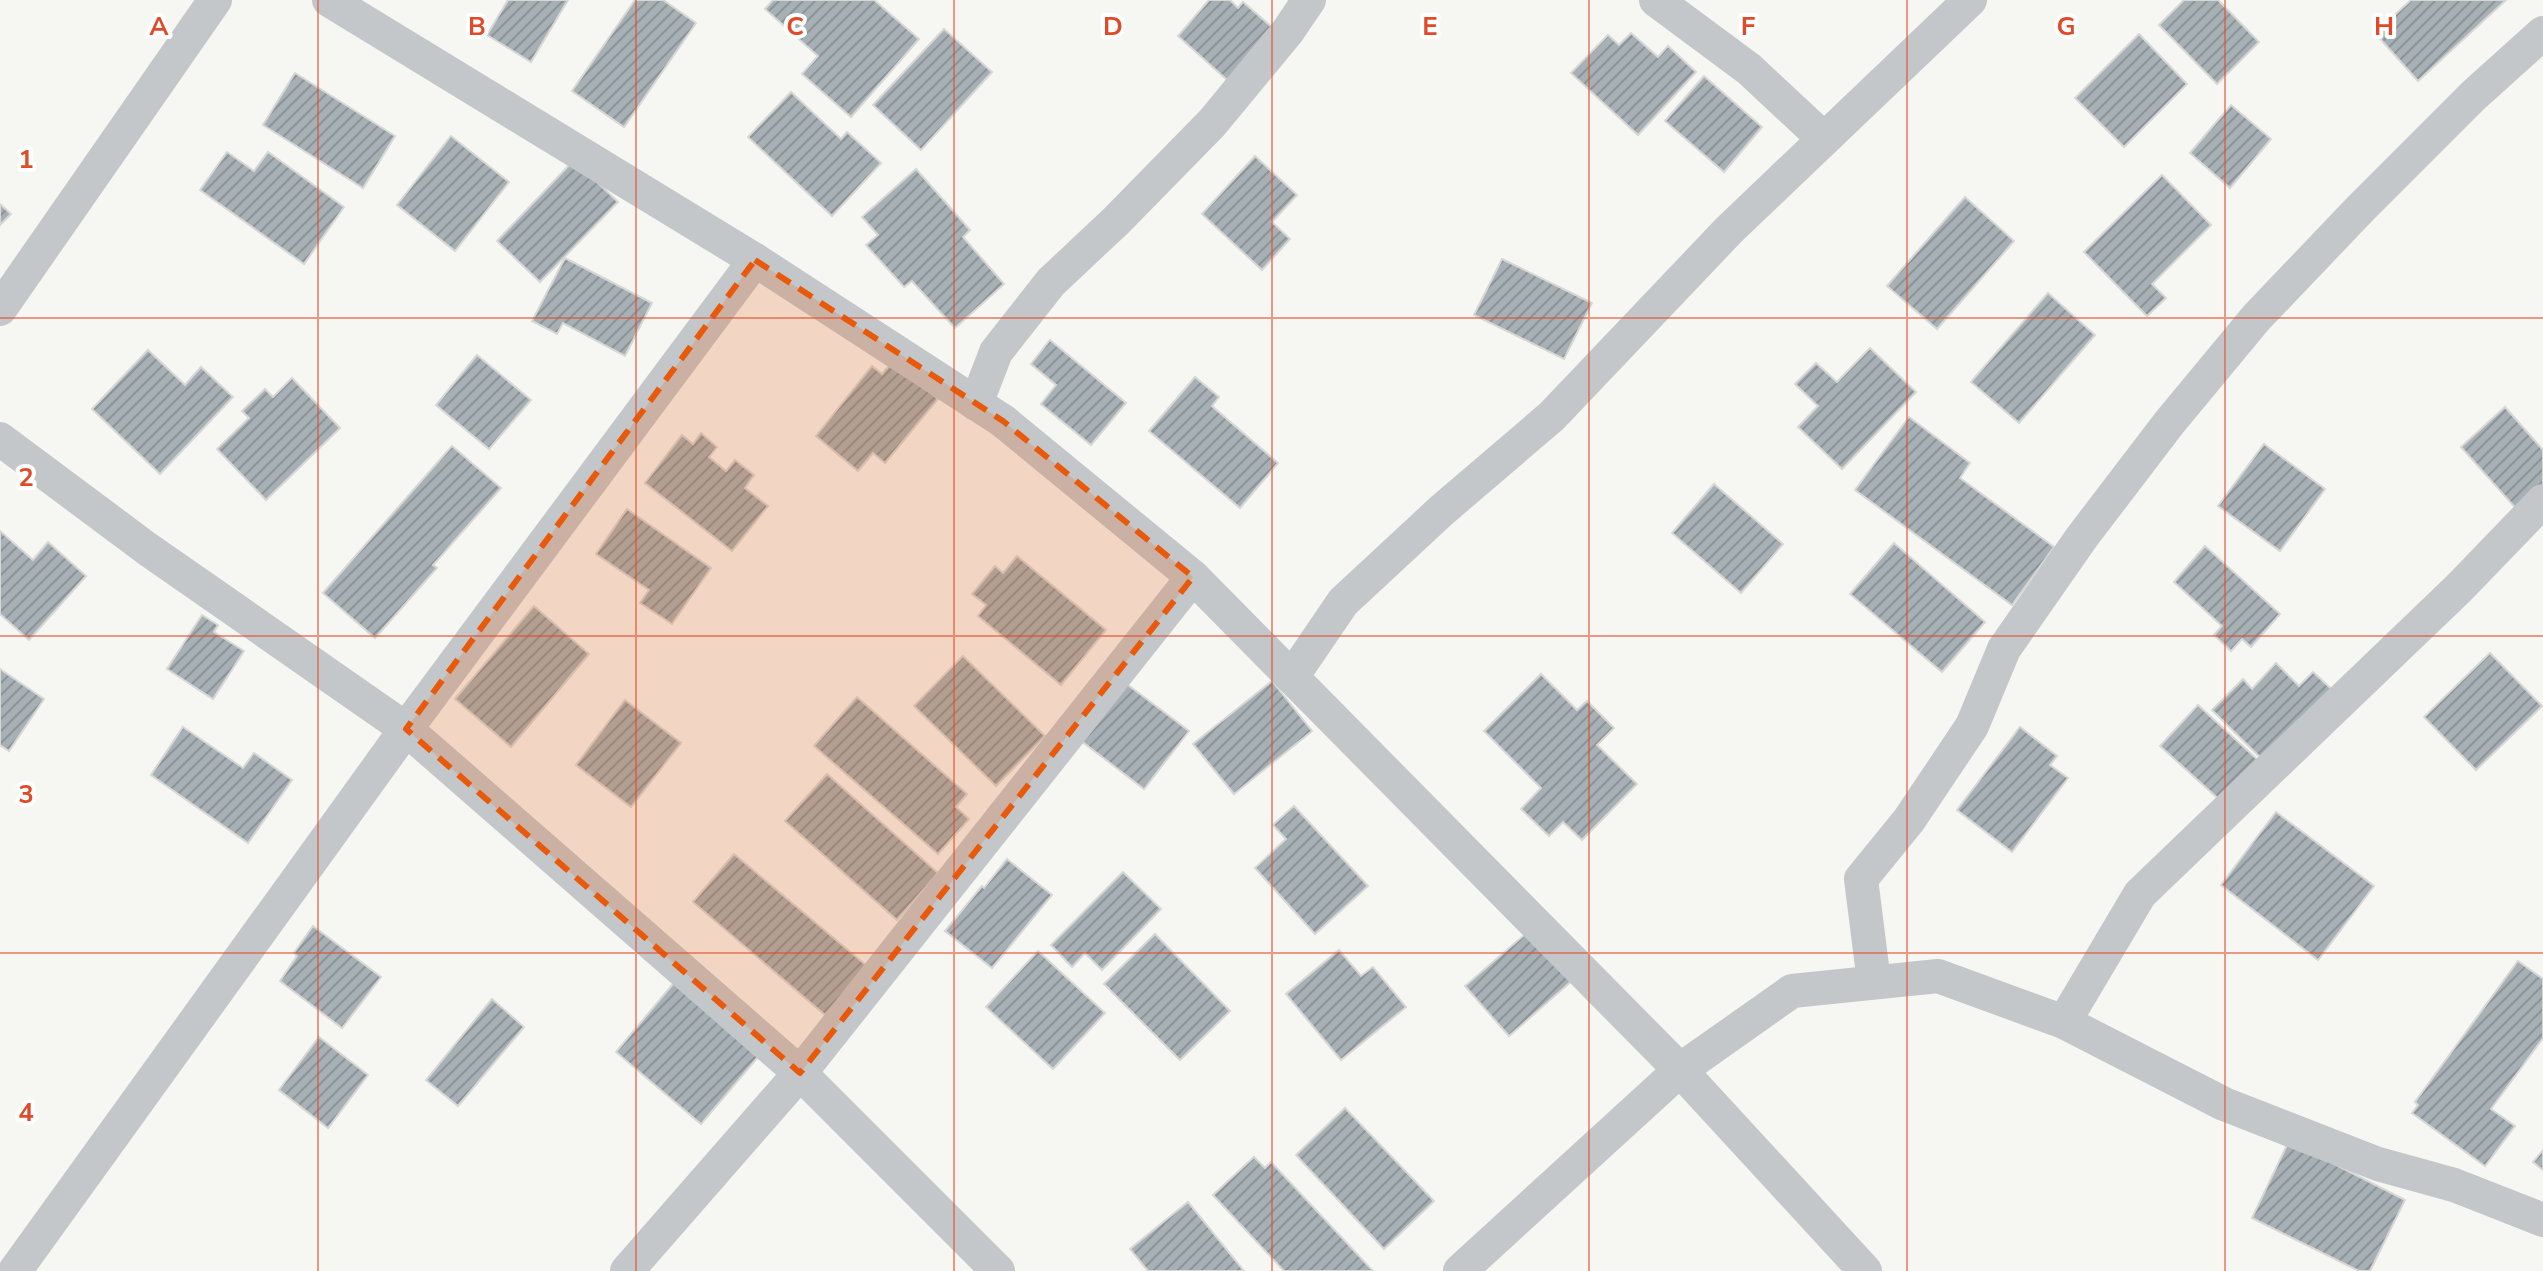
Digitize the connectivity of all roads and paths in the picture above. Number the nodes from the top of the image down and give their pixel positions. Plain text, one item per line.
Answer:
1 (215, 0) edge
2 (329, 0) edge
3 (1309, 0) edge
4 (1656, 0) edge
5 (1970, 0) edge
6 (2543, 33) edge
7 (1824, 139) junction
8 (755, 260) junction
9 (0, 309) edge
10 (976, 404) junction
11 (0, 439) edge
12 (2543, 501) edge
13 (1193, 577) junction
14 (1292, 677) junction
15 (406, 729) junction
16 (1874, 982) junction
17 (2064, 1022) junction
18 (1680, 1070) junction
19 (800, 1073) junction
20 (2543, 1220) edge
21 (15, 1271) edge
22 (627, 1271) edge
23 (998, 1271) edge
24 (1460, 1271) edge
25 (1865, 1271) edge

1 - 9 street
2 - 8 street
3 - 10 street
4 - 7 street
5 - 7 street
6 - 16 street
7 - 14 street
8 - 10 street
8 - 15 street
10 - 13 street
11 - 15 street
12 - 17 street
13 - 14 street
13 - 19 street
14 - 18 street
15 - 19 street
15 - 21 street
16 - 17 street
16 - 18 street
17 - 20 street
18 - 24 street
18 - 25 street
19 - 22 street
19 - 23 street

